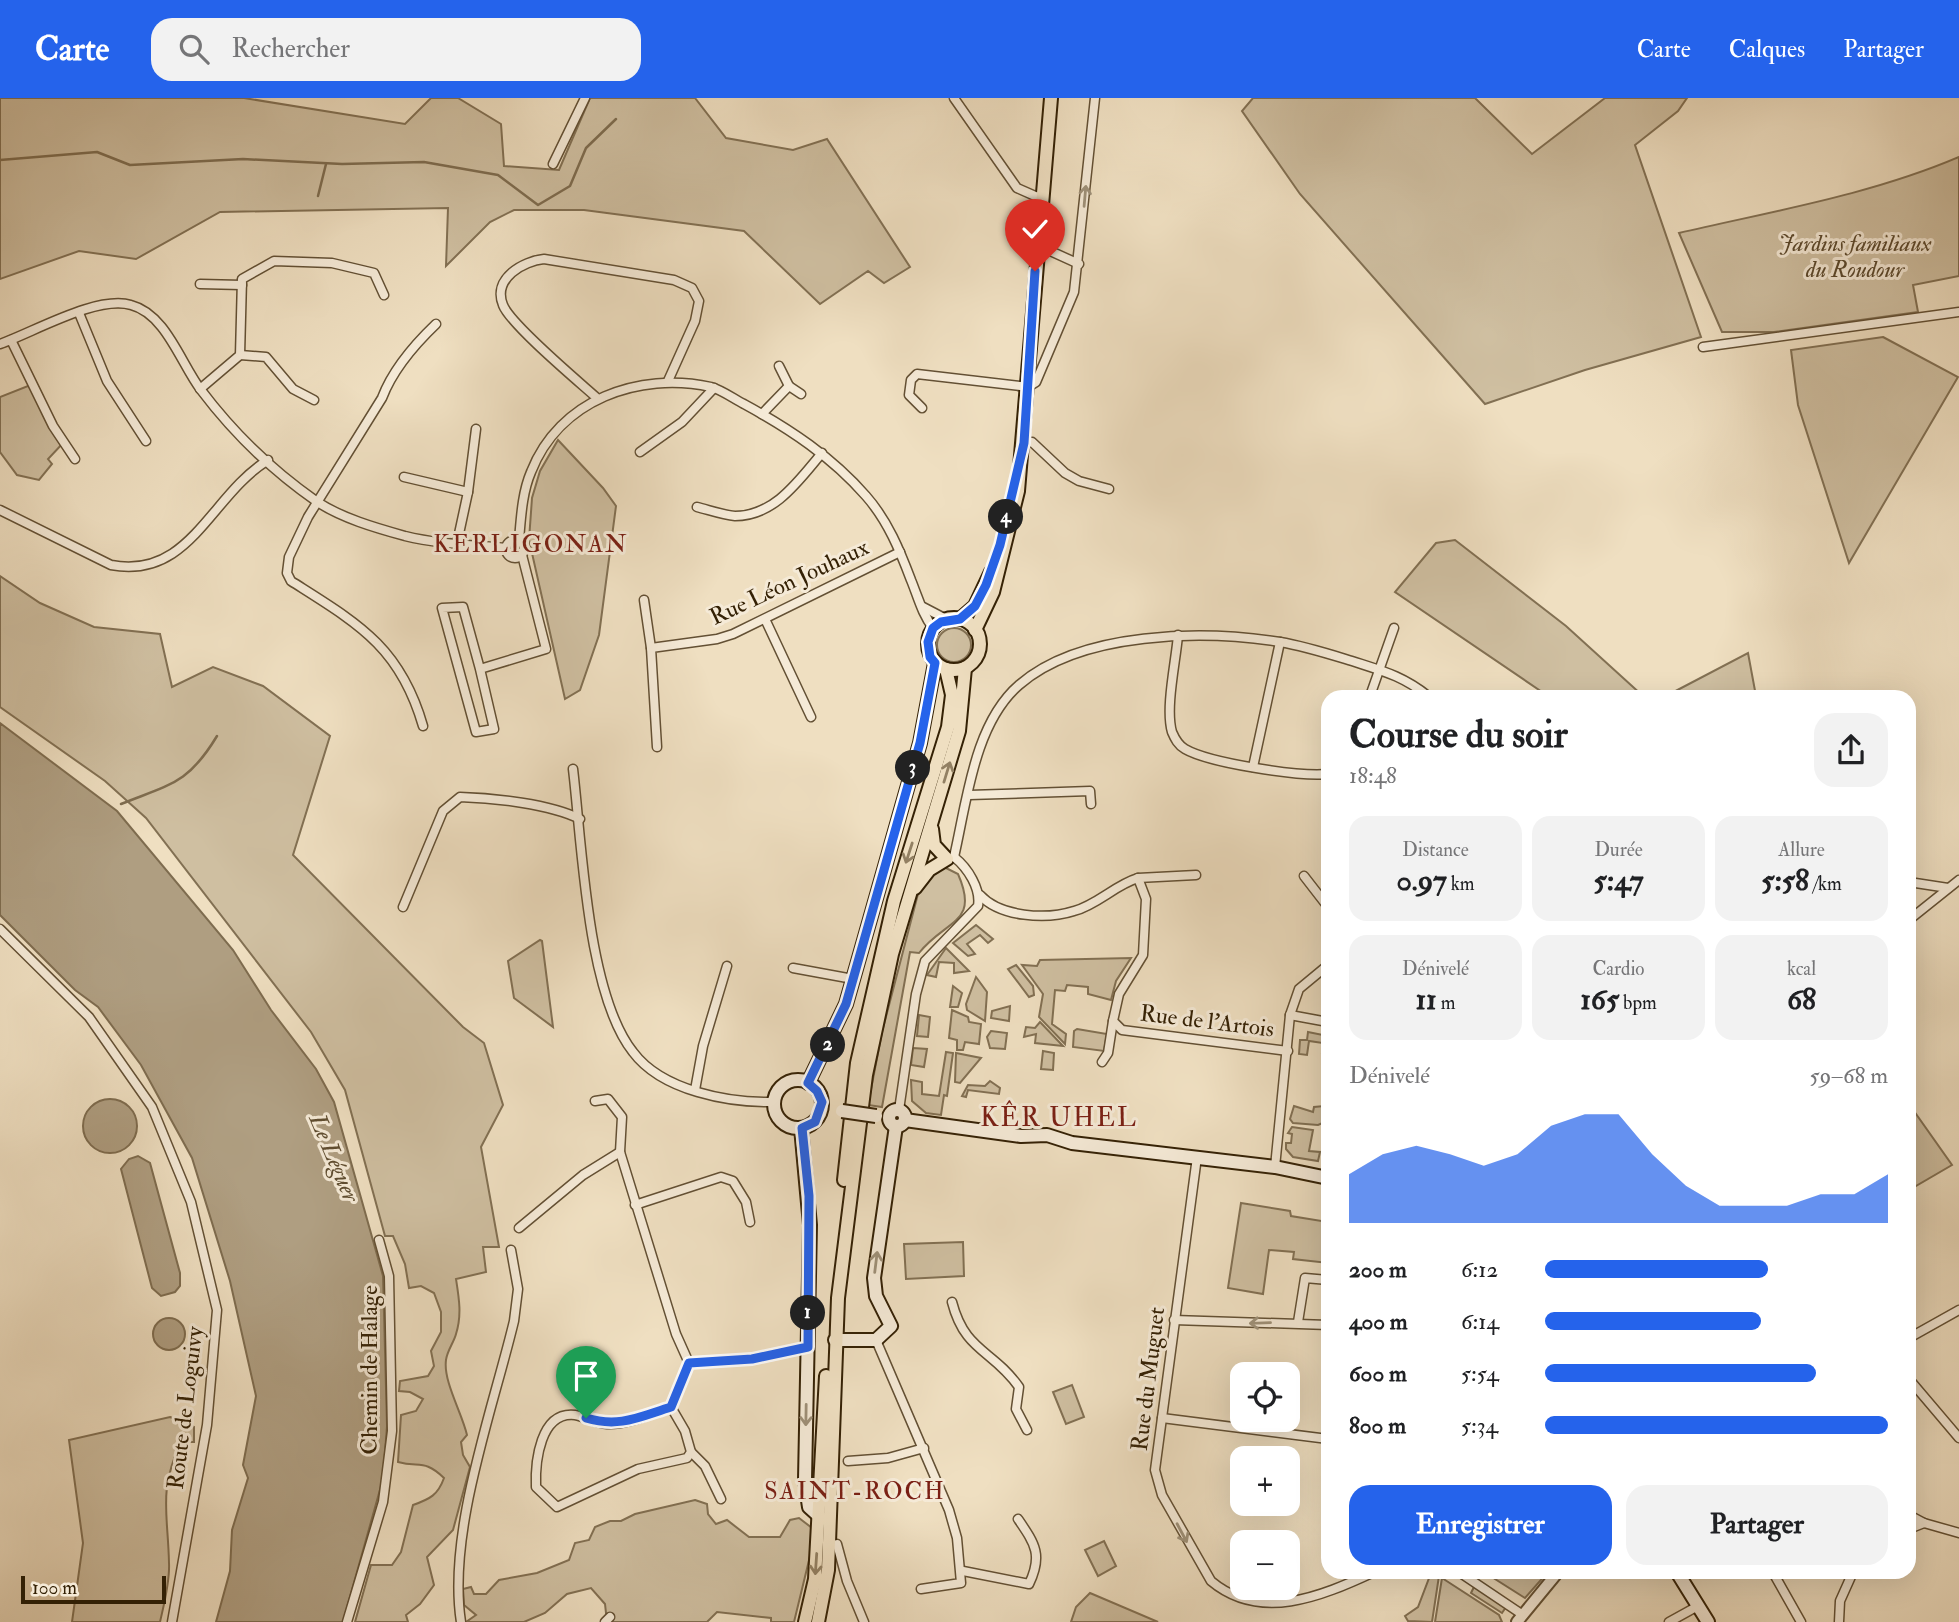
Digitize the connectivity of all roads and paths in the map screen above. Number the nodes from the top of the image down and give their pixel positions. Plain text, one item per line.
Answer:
1 (584, 98) edge
2 (954, 98) edge
3 (1051, 98) edge
4 (1095, 98) edge
5 (553, 164) dead end
6 (1042, 200) junction
7 (1037, 245) junction
8 (1079, 264) junction
9 (200, 284) dead end
10 (242, 285) junction
11 (384, 295) dead end
12 (1959, 312) edge
13 (79, 313) junction
14 (436, 324) dead end
15 (11, 340) junction
16 (0, 344) edge
17 (1703, 346) dead end
18 (240, 355) junction
19 (779, 366) dead end
20 (668, 381) junction
21 (789, 386) junction
22 (1028, 387) junction
23 (713, 388) junction
24 (200, 389) junction
25 (801, 394) dead end
26 (597, 398) junction
27 (314, 400) dead end
28 (922, 408) dead end
29 (762, 414) junction
30 (476, 429) dead end
31 (146, 442) dead end
32 (1024, 443) junction
33 (640, 452) dead end
34 (822, 453) junction
35 (75, 459) dead end
36 (268, 460) junction
37 (404, 477) dead end
38 (1109, 488) dead end
39 (468, 492) junction
40 (316, 501) junction
41 (697, 507) dead end
42 (0, 510) edge
43 (519, 540) junction
44 (457, 543) junction
45 (506, 548) junction
46 (900, 552) junction
47 (522, 555) junction
48 (644, 600) dead end
49 (921, 605) junction
50 (765, 619) junction
51 (960, 619) junction
52 (946, 620) junction
53 (933, 628) junction
54 (1394, 628) dead end
55 (975, 630) junction
56 (1178, 635) junction
57 (1280, 642) junction
58 (651, 648) junction
59 (941, 666) junction
60 (965, 668) junction
61 (480, 669) junction
62 (1380, 670) junction
63 (1372, 690) edge
64 (1421, 690) edge
65 (811, 717) dead end
66 (423, 726) dead end
67 (657, 747) dead end
68 (1254, 767) junction
69 (573, 769) dead end
70 (1321, 774) edge
71 (969, 795) junction
72 (1091, 804) dead end
73 (933, 816) junction
74 (580, 820) junction
75 (951, 858) junction
76 (1196, 875) dead end
77 (1304, 876) dead end
78 (1138, 878) junction
79 (1959, 880) edge
80 (1916, 883) edge
81 (1948, 888) junction
82 (980, 895) junction
83 (1321, 898) edge
84 (404, 907) dead end
85 (905, 907) junction
86 (1916, 914) edge
87 (0, 929) edge
88 (727, 966) dead end
89 (793, 968) dead end
90 (1321, 971) edge
91 (853, 979) junction
92 (1290, 1014) junction
93 (1113, 1021) junction
94 (1321, 1021) edge
95 (1288, 1051) junction
96 (1102, 1062) dead end
97 (808, 1083) junction
98 (695, 1090) junction
99 (595, 1101) dead end
100 (774, 1102) junction
101 (822, 1108) junction
102 (893, 1118) junction
103 (802, 1128) junction
104 (620, 1152) junction
105 (1197, 1157) junction
106 (1275, 1167) junction
107 (1321, 1177) edge
108 (635, 1205) junction
109 (750, 1222) dead end
110 (519, 1228) dead end
111 (379, 1240) dead end
112 (511, 1250) dead end
113 (1321, 1279) edge
114 (952, 1301) dead end
115 (1959, 1310) edge
116 (1174, 1320) junction
117 (1298, 1322) junction
118 (1321, 1324) edge
119 (1916, 1334) edge
120 (835, 1340) junction
121 (876, 1340) junction
122 (808, 1347) junction
123 (689, 1363) junction
124 (1916, 1387) edge
125 (671, 1407) junction
126 (1162, 1418) junction
127 (1027, 1430) dead end
128 (1321, 1438) edge
129 (1959, 1438) edge
130 (924, 1448) junction
131 (691, 1452) junction
132 (848, 1461) dead end
133 (721, 1499) dead end
134 (819, 1516) junction
135 (1018, 1519) dead end
136 (1916, 1519) edge
137 (1924, 1523) junction
138 (1916, 1526) edge
139 (1959, 1533) edge
140 (837, 1544) dead end
141 (962, 1571) junction
142 (1358, 1579) edge
143 (1468, 1579) edge
144 (1552, 1579) edge
145 (1681, 1579) edge
146 (1777, 1579) edge
147 (1850, 1579) edge
148 (921, 1588) dead end
149 (1698, 1606) junction
150 (1520, 1619) edge
151 (172, 1622) edge
152 (347, 1622) edge
153 (461, 1622) edge
154 (805, 1622) edge
155 (818, 1622) edge
156 (864, 1622) edge
157 (1669, 1622) edge
158 (1708, 1622) edge
159 (1801, 1622) edge
160 (1839, 1622) edge

1 - 5 street
2 - 6 street
3 - 6 main road
8 -> 4 street
6 - 7 main road
7 - 8 street
7 - 22 main road
8 - 22 street
9 - 10 street
10 - 11 street
10 - 18 street
12 - 17 street
13 - 15 street
13 - 24 street
13 - 31 street
14 - 40 street
15 - 16 street
15 - 35 street
18 - 24 street
18 - 27 street
19 - 21 street
20 - 23 street
20 - 26 street
20 - 26 street
21 - 25 street
21 - 29 street
22 - 28 street
22 - 32 main road
23 - 29 street
23 - 33 street
24 - 36 street
26 - 43 street
29 - 34 street
30 - 39 street
32 - 38 street
32 - 51 main road
32 - 55 main road
34 - 41 street
34 - 46 street
36 - 40 street
36 - 42 street
37 - 39 street
39 - 44 street
40 - 44 street
40 - 66 street
43 - 45 street
43 - 47 street
44 - 45 street
45 - 47 street
46 - 49 street
46 - 50 street, Rue Léon Jouhaux
47 - 61 street
48 - 58 street
49 - 52 street
49 - 53 street
50 - 58 street, Rue Léon Jouhaux
50 - 65 street
51 - 52 main road
51 - 55 main road
52 - 53 main road
53 - 59 main road
54 - 62 street
55 - 60 main road
56 - 57 street
56 - 68 street
56 - 71 street
57 - 62 street
57 - 68 street
58 - 67 street
59 - 60 main road
59 - 91 main road
59 -> 134 main road
73 -> 60 main road
61 - 61 street
62 - 63 street
62 - 64 street
68 - 70 street
69 - 74 street
71 - 72 street
71 - 75 street
73 - 75 main road
73 - 85 main road
74 - 84 street
74 - 98 street
75 - 82 street
75 - 85 main road
76 - 78 street
77 - 83 street
78 - 82 street
78 - 93 street, Rue de l'Artois
79 - 81 street
80 - 81 street
81 - 86 street
82 - 102 street
85 - 120 main road
87 - 151 street, Route de Loguivy
88 - 98 street
89 - 91 street
90 - 92 street
91 - 97 main road
92 - 94 street
92 - 95 street
93 - 95 street, Rue de l'Artois
93 - 96 street
95 - 106 street
97 - 100 main road
97 - 101 main road
98 - 100 street
99 - 104 street
100 - 103 main road
101 - 102 main road, bridge
101 - 103 main road
102 - 105 main road
121 -> 102 main road
103 - 122 main road
104 - 108 street
104 - 110 street
105 - 106 main road
105 - 116 street, Rue du Muguet
106 - 107 main road
108 - 109 street
108 - 123 street
111 - 152 street, Chemin de Halage
112 - 153 street
113 - 117 street
114 - 127 street
115 - 119 street
117 -> 116 street
116 - 126 street, Rue du Muguet
117 - 118 street
120 - 121 main road
120 - 155 main road
121 - 130 street
122 - 123 street
122 -> 134 main road
123 - 125 street
124 - 129 street
125 - 131 street
125 - 131 street
126 - 128 street
126 -> 142 street, Rue du Muguet
130 - 132 street
130 - 141 street
131 - 133 street
134 -> 154 main road
135 - 141 street
136 - 137 street
137 - 138 street
137 - 139 street
140 - 156 street
141 - 148 street
143 - 150 street
144 - 150 street
145 - 149 main road
146 - 159 street
147 - 160 street
149 - 157 street
149 - 158 main road

